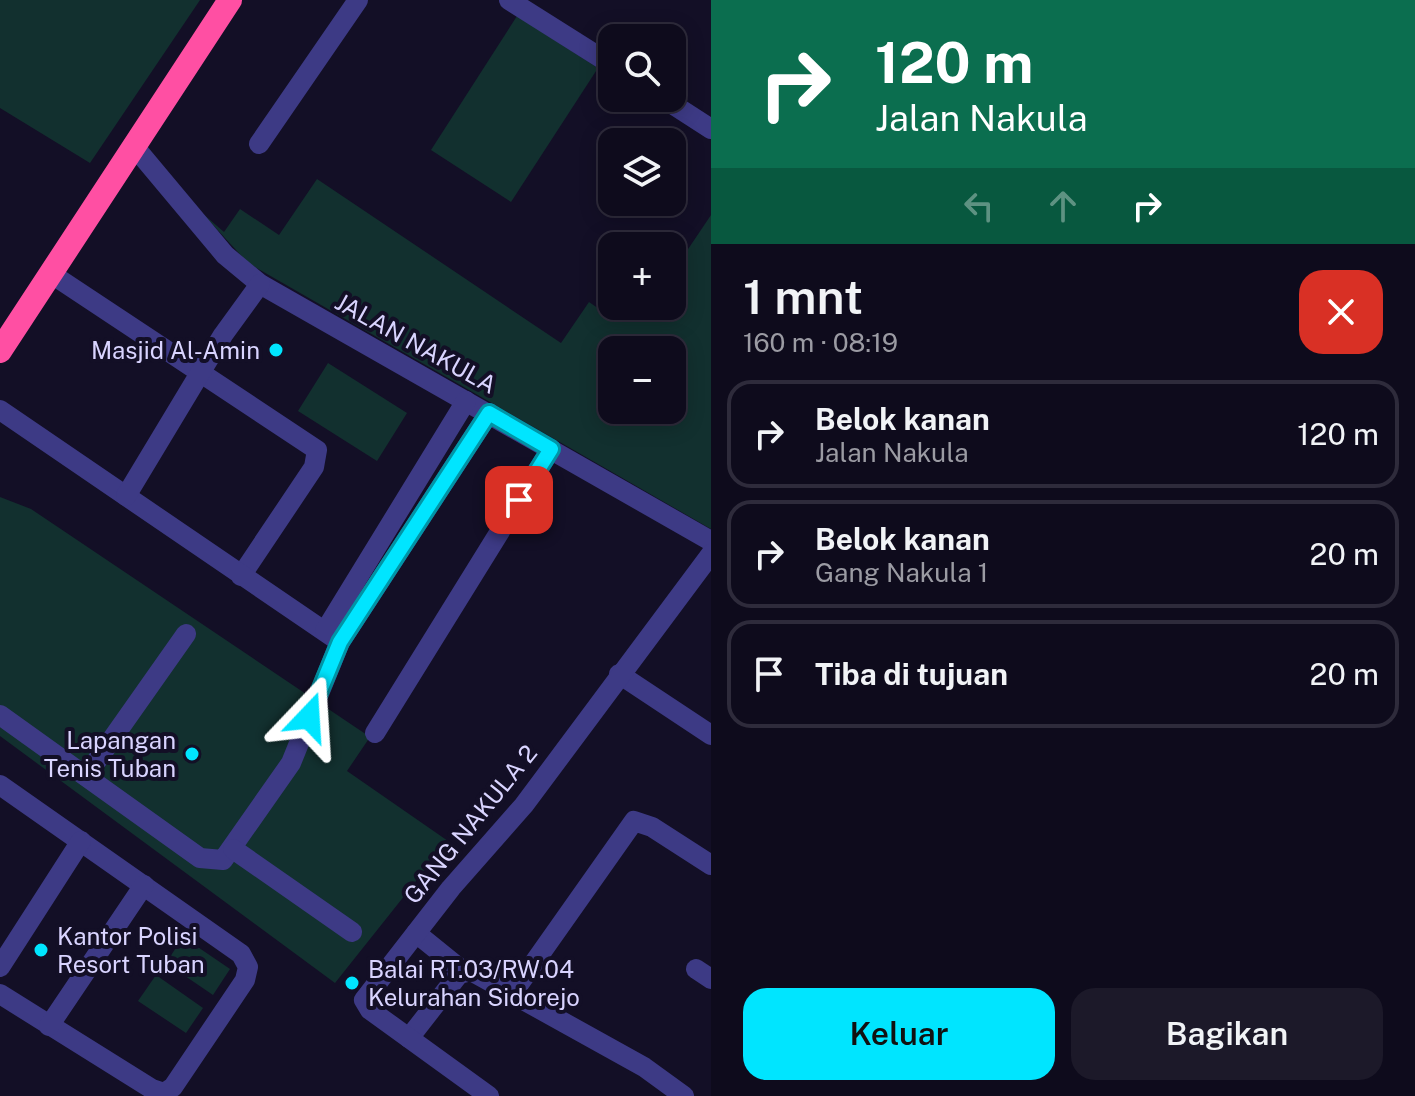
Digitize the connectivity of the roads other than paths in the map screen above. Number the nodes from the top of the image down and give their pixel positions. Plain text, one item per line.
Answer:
1 (230, 0) edge
2 (509, 0) edge
3 (348, 3) edge
4 (598, 56) edge
5 (685, 112) edge
6 (711, 129) edge
7 (259, 144) dead end
8 (133, 145) junction
9 (50, 273) junction
10 (260, 284) junction
11 (0, 351) edge
12 (201, 371) junction
13 (466, 401) junction
14 (0, 410) edge
15 (489, 413) junction
16 (551, 449) junction
17 (126, 496) junction
18 (711, 541) edge
19 (711, 554) edge
20 (241, 576) junction
21 (186, 634) dead end
22 (332, 636) junction
23 (619, 674) junction
24 (0, 715) edge
25 (375, 733) dead end
26 (711, 735) edge
27 (86, 776) junction
28 (0, 785) edge
29 (81, 841) junction
30 (233, 849) junction
31 (711, 865) edge
32 (144, 885) junction
33 (352, 932) dead end
34 (416, 933) junction
35 (0, 967) edge
36 (463, 971) junction
37 (0, 994) edge
38 (512, 994) junction
39 (49, 1026) junction
40 (409, 1038) junction
41 (675, 1093) edge
42 (489, 1096) edge

1 - 8 highway
2 - 4 street
3 - 7 street
5 - 6 street
8 - 9 highway
8 - 10 street, JALAN NAKULA
9 - 11 highway
9 - 12 street
10 - 12 street
10 - 13 street, JALAN NAKULA
12 - 17 street
12 - 20 street
13 - 15 street, JALAN NAKULA
13 - 22 street
14 - 17 street
15 - 16 street, JALAN NAKULA
15 - 22 street
16 - 18 street, JALAN NAKULA
16 - 25 street
17 - 20 street
19 - 23 street, GANG NAKULA 2
20 - 22 street
21 - 27 street
22 - 30 street
23 - 26 street
23 - 34 street, GANG NAKULA 2
24 - 27 street
27 - 30 street
28 - 29 street
29 - 32 street
29 - 35 street
30 - 33 street
31 - 38 street
32 - 39 street
32 - 39 street
34 - 36 street
34 - 40 street, GANG NAKULA 2
36 - 38 street
36 - 40 street
37 - 39 street
38 - 41 street
40 - 42 street, GANG NAKULA 2

